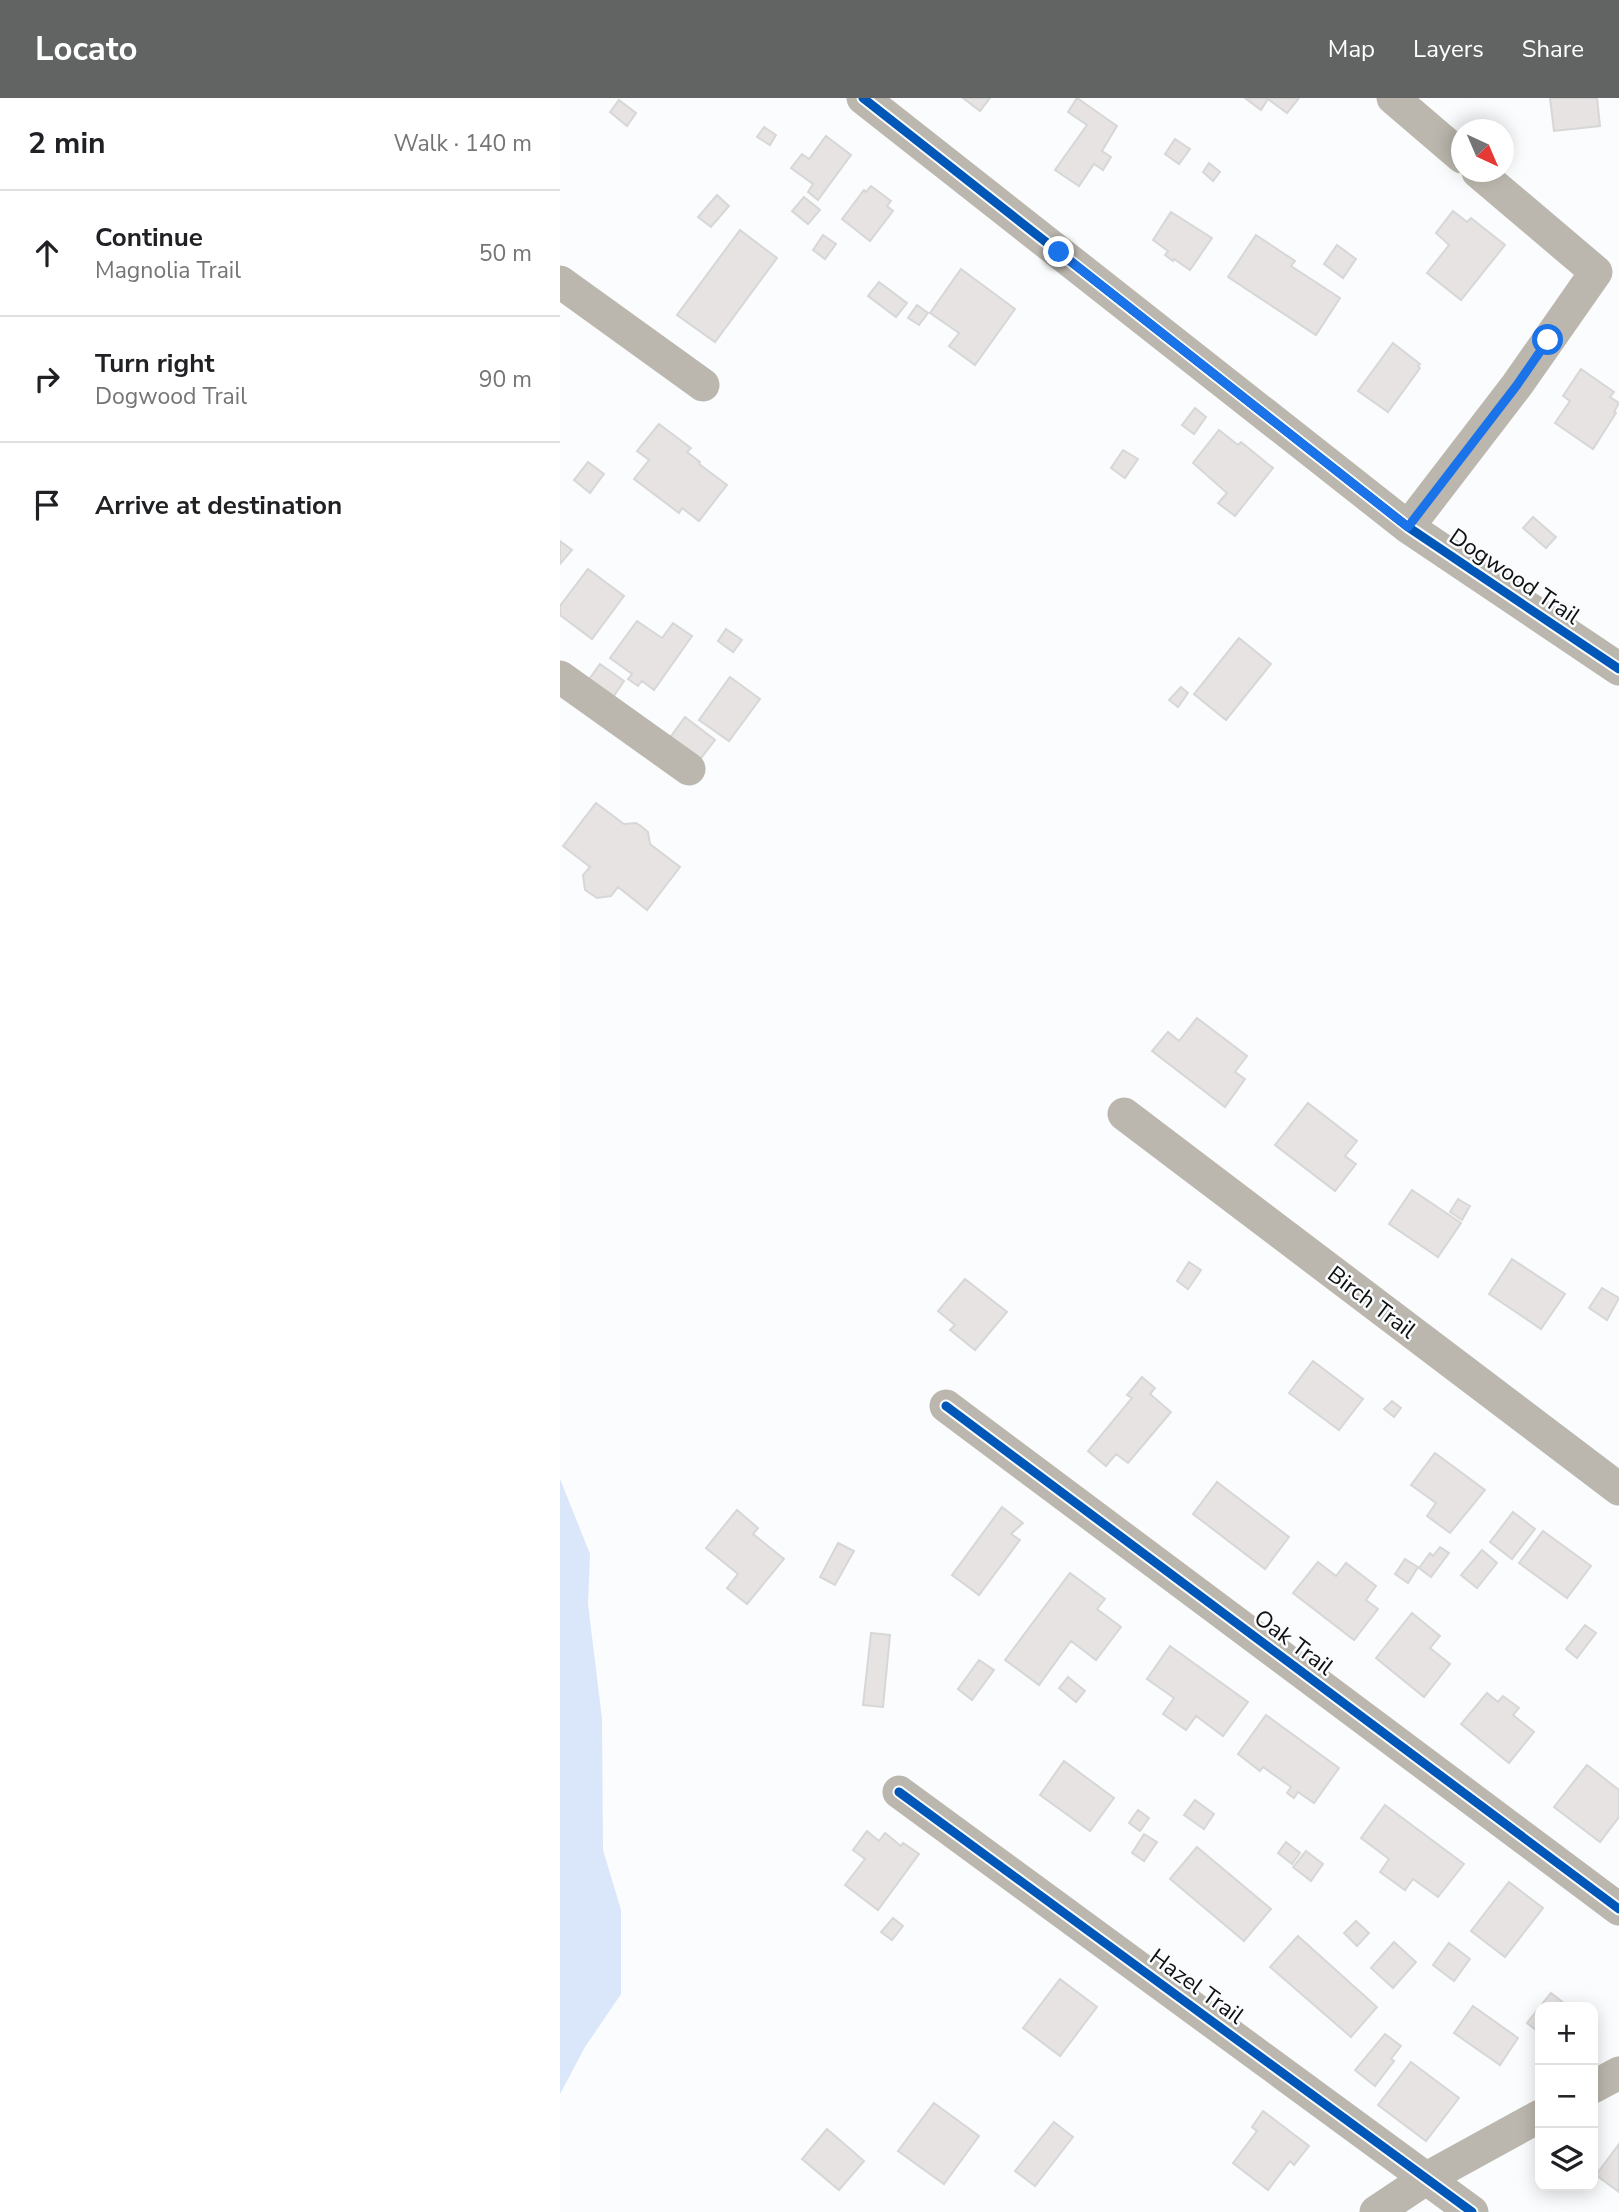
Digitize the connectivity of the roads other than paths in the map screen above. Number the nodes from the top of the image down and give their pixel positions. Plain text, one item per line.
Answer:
1 (863, 98) edge
2 (1393, 98) edge
3 (1451, 148) edge
4 (1490, 182) edge
5 (560, 282) edge
6 (703, 385) dead end
7 (1408, 527) junction
8 (1619, 669) edge
9 (560, 677) edge
10 (689, 768) dead end
11 (1124, 1114) dead end
12 (946, 1406) dead end
13 (1619, 1489) edge
14 (899, 1792) dead end
15 (1619, 1909) edge
16 (1619, 2073) edge
17 (1598, 2084) edge
18 (1535, 2119) edge
19 (1427, 2178) junction
20 (1376, 2212) edge
21 (1472, 2212) edge

1 - 7 street, Dogwood Trail
2 - 3 street
4 - 7 street
5 - 6 street
7 - 8 street, Dogwood Trail
9 - 10 street
11 - 13 street, Birch Trail
12 - 15 street, Oak Trail
14 - 19 street, Hazel Trail
16 - 17 street
18 - 19 street
19 - 20 street
19 - 21 street, Hazel Trail

